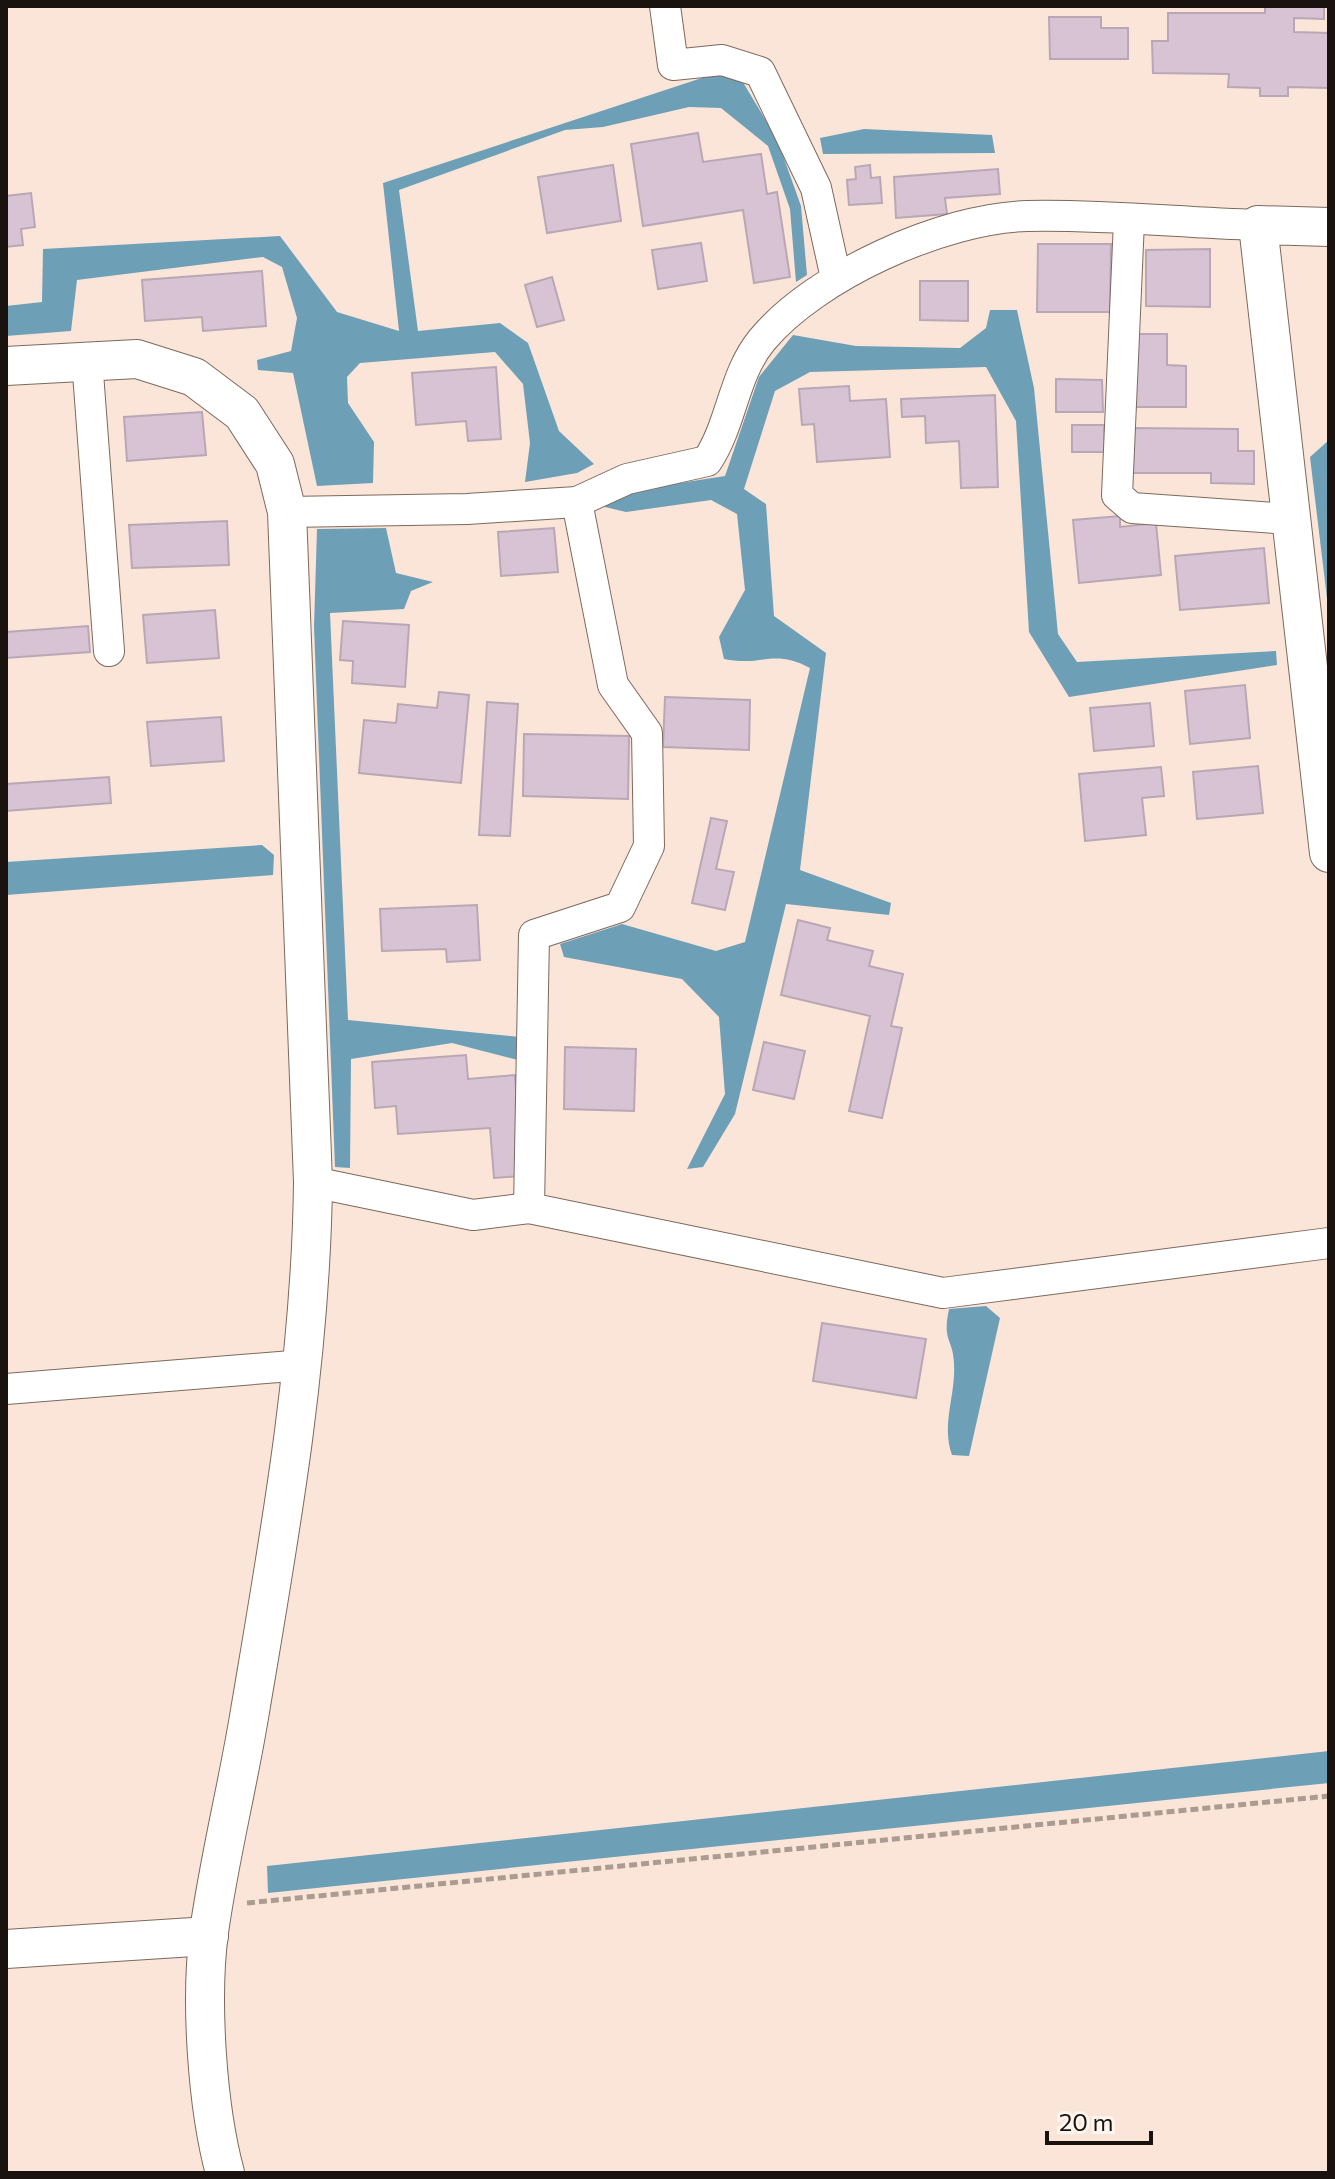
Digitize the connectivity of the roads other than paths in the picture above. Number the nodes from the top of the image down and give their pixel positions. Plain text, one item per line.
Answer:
1 (665, 6) edge
2 (1129, 221) junction
3 (1258, 225) junction
4 (1329, 227) edge
5 (836, 278) junction
6 (87, 360) junction
7 (6, 366) edge
8 (577, 502) junction
9 (287, 512) junction
10 (1289, 519) junction
11 (109, 651) dead end
12 (1329, 853) edge
13 (313, 1182) junction
14 (529, 1208) junction
15 (1329, 1243) edge
16 (304, 1365) junction
17 (6, 1389) edge
18 (211, 1921) junction
19 (6, 1949) edge
20 (225, 2173) edge

1 - 5 street
2 - 3 street
2 - 5 street
2 - 10 street
3 - 4 street
3 - 10 street
5 - 8 street
6 - 7 street
6 - 9 street
6 - 11 street
8 - 9 street
8 - 14 street
9 - 13 street
10 - 12 street
13 - 14 street
13 - 16 street
14 - 15 street
16 - 17 street
16 - 18 street
18 - 19 street
18 - 20 street

